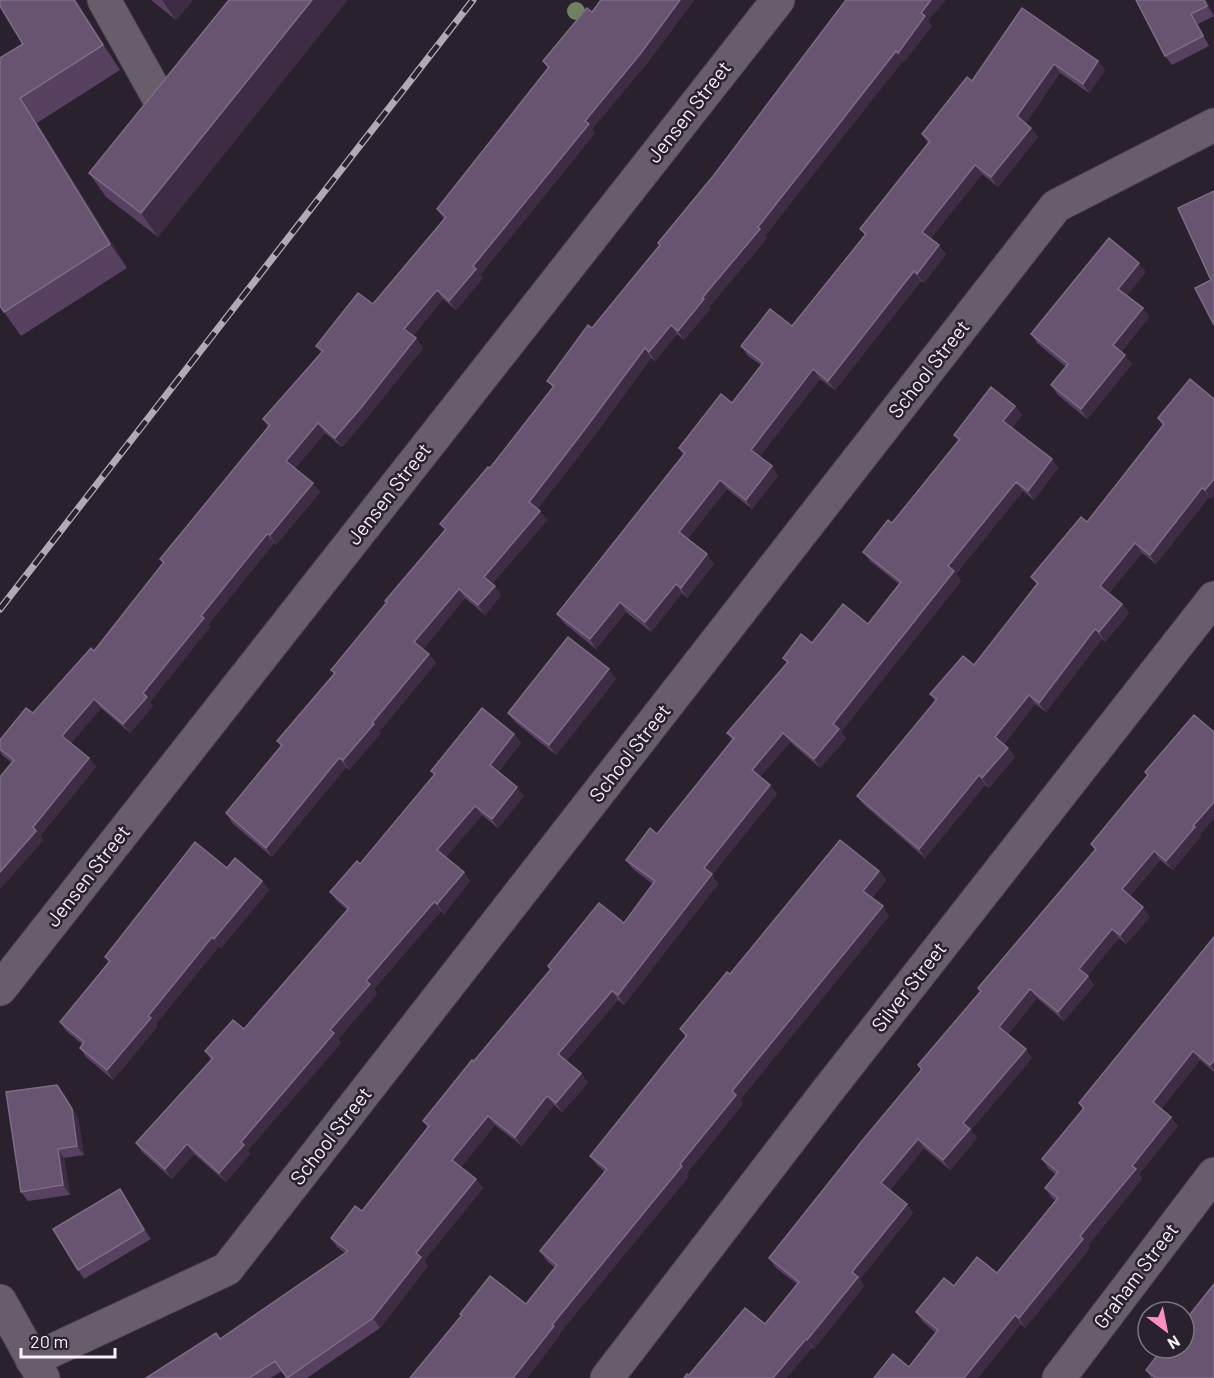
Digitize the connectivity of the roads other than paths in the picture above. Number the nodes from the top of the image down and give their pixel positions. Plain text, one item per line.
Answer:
1 (104, 0) edge
2 (778, 0) edge
3 (178, 66) edge
4 (156, 95) junction
5 (137, 121) edge
6 (1214, 126) edge
7 (1214, 598) edge
8 (0, 989) edge
9 (1214, 1174) edge
10 (0, 1301) edge
11 (38, 1369) edge
12 (608, 1378) edge
13 (1059, 1378) edge

1 - 4 street
2 - 8 street, Jensen Street
3 - 4 street
4 - 5 street
6 - 11 street, School Street
7 - 12 street, Silver Street
9 - 13 street, Graham Street
10 - 11 street

